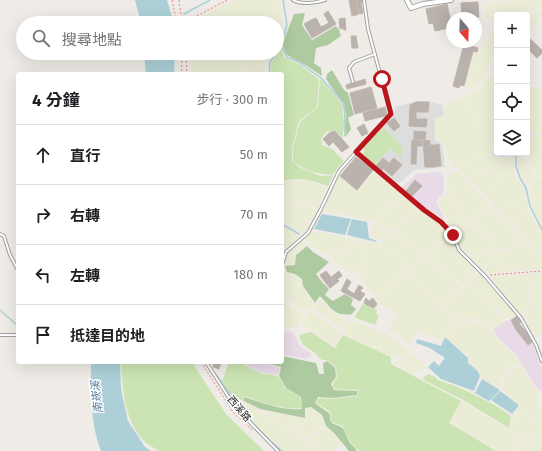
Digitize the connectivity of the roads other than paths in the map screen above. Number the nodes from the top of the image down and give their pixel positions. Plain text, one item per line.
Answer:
1 (292, 0) edge
2 (325, 0) edge
3 (364, 0) edge
4 (407, 0) edge
5 (451, 0) edge
6 (375, 54) junction
7 (353, 82) dead end
8 (356, 152) junction
9 (0, 234) edge
10 (284, 258) edge
11 (16, 266) edge
12 (0, 335) edge
13 (16, 336) edge
14 (542, 361) edge
15 (207, 364) edge
16 (278, 451) edge

1 - 2 lane
3 - 6 lane
4 - 5 street
6 - 7 lane
6 - 8 lane
8 - 10 lane
8 - 14 lane
9 - 11 lane
12 - 13 lane
15 - 16 lane, 西溪路

